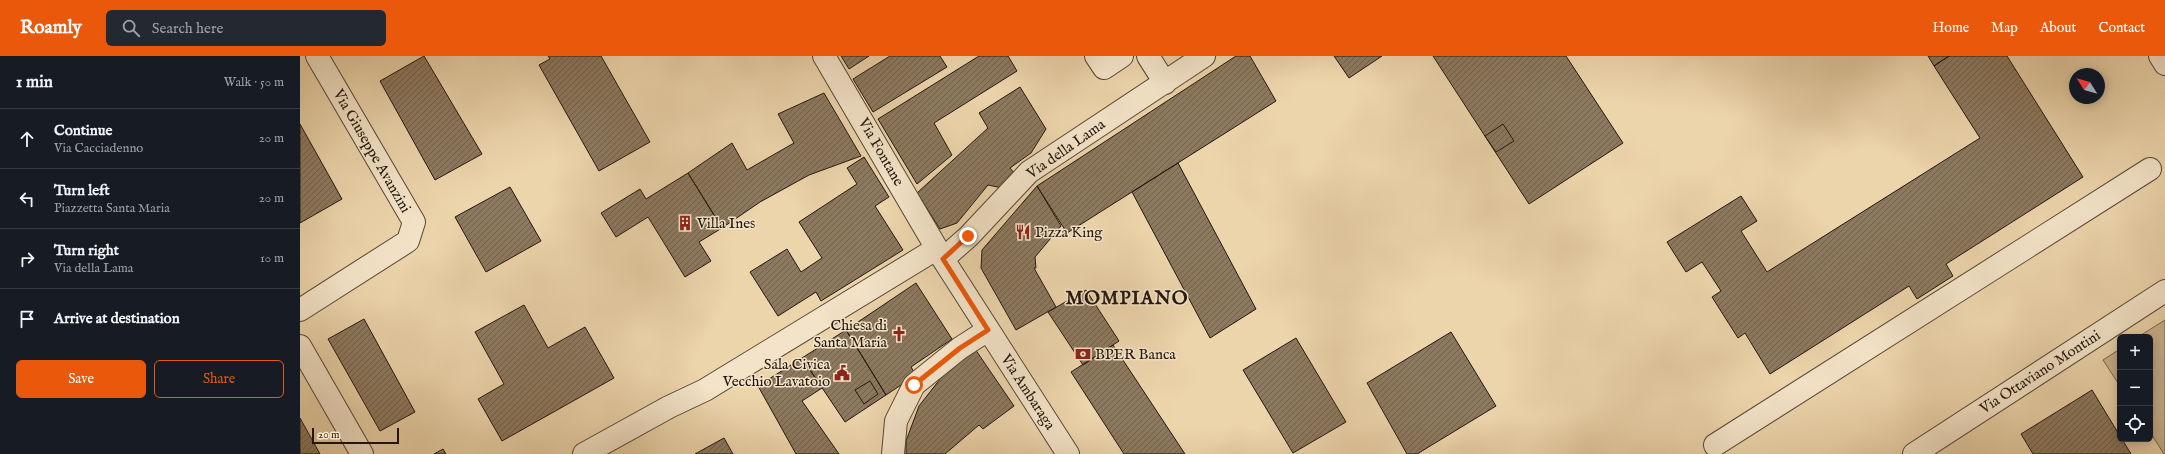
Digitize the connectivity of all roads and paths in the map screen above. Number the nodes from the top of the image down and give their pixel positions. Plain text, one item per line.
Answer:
1 (317, 56) edge
2 (824, 56) edge
3 (1096, 56) edge
4 (1122, 56) edge
5 (1148, 56) edge
6 (1204, 56) edge
7 (2160, 56) edge
8 (2165, 64) edge
9 (1165, 83) junction
10 (2150, 169) dead end
11 (939, 254) junction
12 (2165, 291) edge
13 (300, 310) edge
14 (988, 330) junction
15 (300, 346) edge
16 (1715, 445) dead end
17 (362, 454) edge
18 (584, 454) edge
19 (893, 454) edge
20 (1068, 454) edge
21 (1914, 454) edge

1 - 13 street, Via Giuseppe Avanzini
2 - 11 street, Via Fontane
3 - 4 street
5 - 9 street
6 - 9 street, Via della Lama
7 - 8 street
9 - 11 street, Via della Lama
10 - 16 street
11 - 14 street, Via Fontane
11 - 18 street, Via della Lama
12 - 21 street, Via Ottaviano Montini
14 - 19 street
14 - 20 street, Via Ambaraga
15 - 17 street

